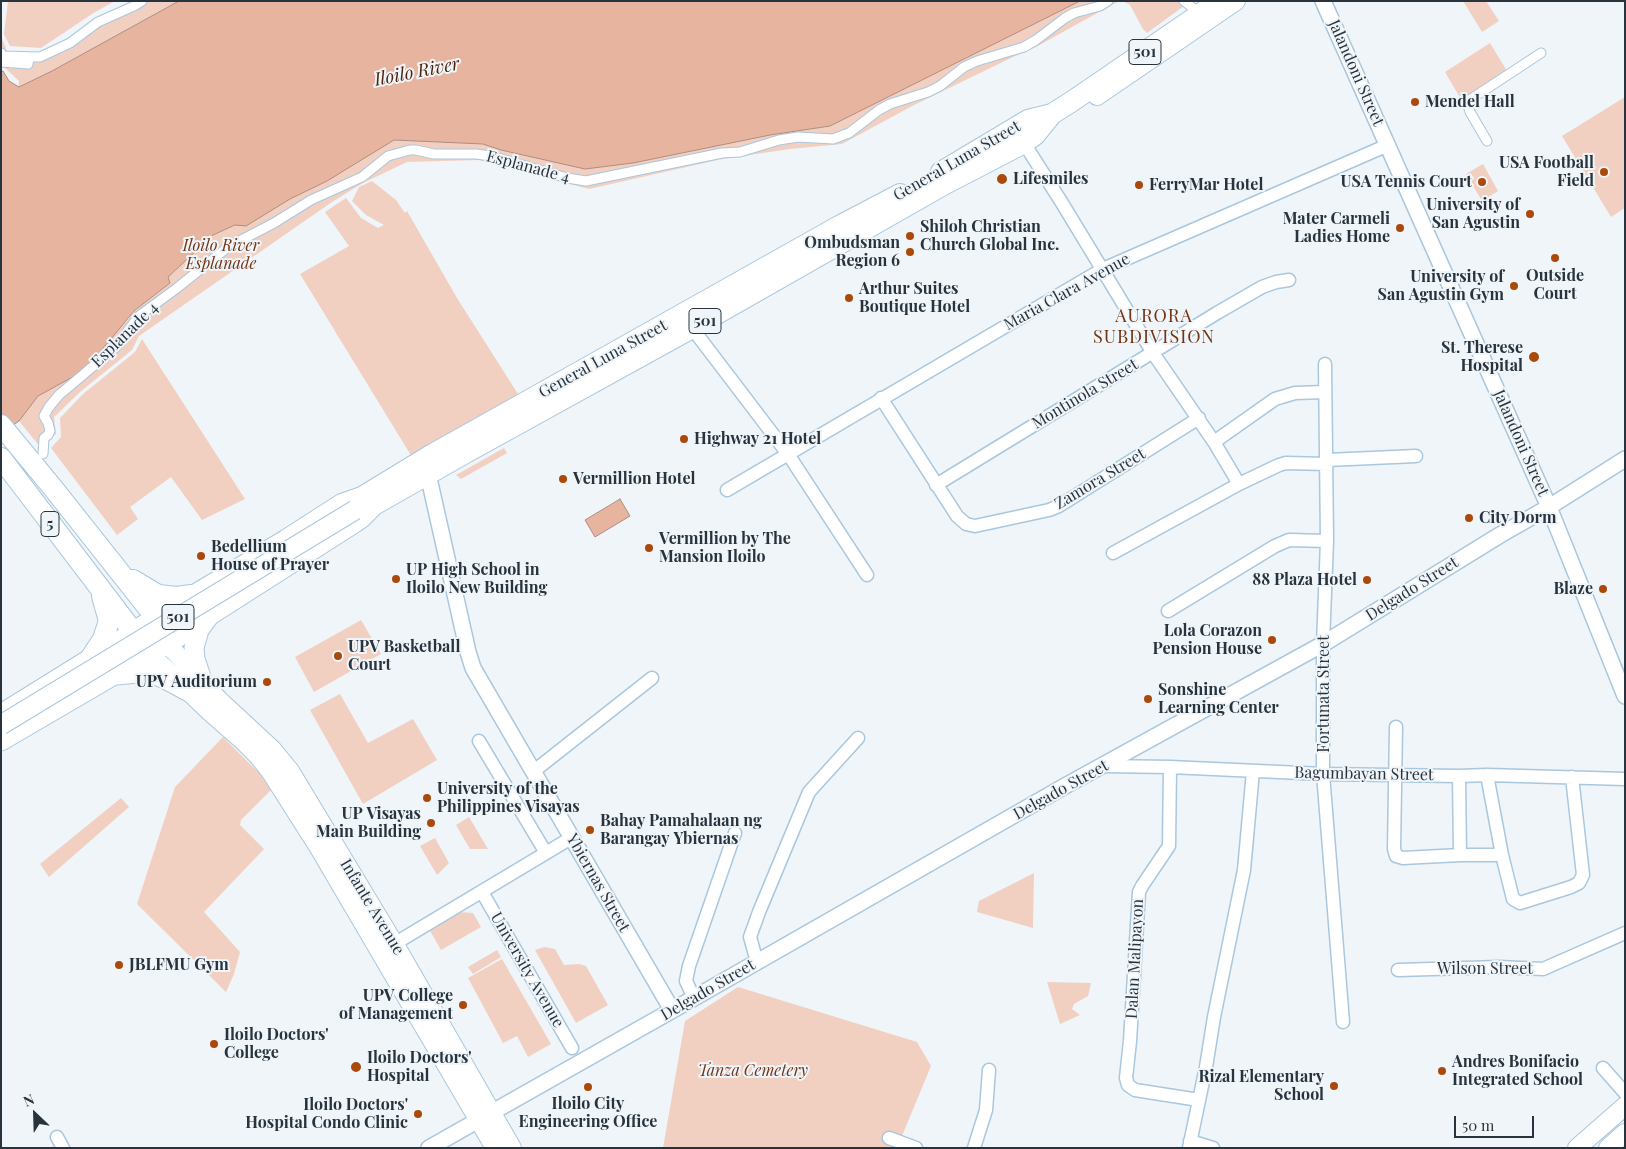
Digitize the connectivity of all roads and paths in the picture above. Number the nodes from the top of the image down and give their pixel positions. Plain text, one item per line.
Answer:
1 (142, 1) edge
2 (1108, 1) edge
3 (1219, 1) edge
4 (1236, 1) edge
5 (1323, 1) edge
6 (1193, 3) edge
7 (1, 53) edge
8 (1541, 53) dead end
9 (29, 58) junction
10 (1, 62) edge
11 (1029, 132) junction
12 (1487, 141) dead end
13 (1388, 145) junction
14 (1103, 268) junction
15 (1289, 280) dead end
16 (724, 301) junction
17 (692, 328) junction
18 (1153, 353) junction
19 (1325, 364) dead end
20 (1325, 392) junction
21 (881, 398) junction
22 (1199, 418) junction
23 (1, 425) edge
24 (1214, 442) junction
25 (788, 454) junction
26 (1416, 456) dead end
27 (1625, 459) edge
28 (3, 461) edge
29 (1327, 462) junction
30 (42, 464) junction
31 (428, 474) junction
32 (1239, 484) junction
33 (936, 485) junction
34 (23, 488) junction
35 (726, 490) dead end
36 (364, 504) junction
37 (1549, 507) junction
38 (1327, 541) junction
39 (1114, 553) dead end
40 (116, 567) junction
41 (867, 574) dead end
42 (96, 583) junction
43 (198, 593) junction
44 (1168, 611) dead end
45 (211, 614) junction
46 (156, 618) junction
47 (134, 632) junction
48 (172, 640) junction
49 (1324, 644) junction
50 (150, 654) junction
51 (90, 659) junction
52 (111, 676) junction
53 (652, 678) dead end
54 (195, 687) junction
55 (1625, 696) edge
56 (1, 714) edge
57 (1, 725) edge
58 (1396, 727) dead end
59 (858, 738) dead end
60 (1, 740) edge
61 (479, 741) dead end
62 (1103, 766) junction
63 (1170, 767) junction
64 (534, 771) junction
65 (1252, 772) junction
66 (1323, 774) junction
67 (1394, 774) junction
68 (1487, 775) junction
69 (1459, 776) junction
70 (1572, 777) junction
71 (1625, 779) edge
72 (736, 833) dead end
73 (571, 838) junction
74 (546, 853) junction
75 (1460, 855) junction
76 (1502, 855) junction
77 (482, 892) junction
78 (1625, 934) edge
79 (394, 944) junction
80 (757, 962) junction
81 (1398, 970) dead end
82 (694, 998) junction
83 (672, 1010) junction
84 (1343, 1022) dead end
85 (572, 1048) dead end
86 (453, 1062) junction
87 (1603, 1068) dead end
88 (989, 1070) dead end
89 (1625, 1092) edge
90 (1199, 1100) junction
91 (1625, 1106) edge
92 (485, 1115) junction
93 (1625, 1133) edge
94 (889, 1138) dead end
95 (1190, 1144) edge
96 (429, 1148) edge
97 (495, 1148) edge
98 (512, 1148) edge
99 (916, 1148) edge
100 (974, 1148) edge
101 (1213, 1148) edge
102 (1577, 1148) edge
103 (1608, 1148) edge

1 - 9 street
2 - 30 street, Esplanade 4
3 - 11 highway, General Luna Street / 501
4 - 11 main road, General Luna Street / 501
5 - 13 street, Jalandoni Street
6 - 11 main road, General Luna Street / 501
7 - 9 street
8 - 12 street
9 - 10 street
11 - 14 street
11 - 16 highway, General Luna Street / 501
13 - 14 street, Maria Clara Avenue
13 - 37 street, Jalandoni Street
14 - 18 street
14 - 21 street, Maria Clara Avenue
15 - 18 street, Montinola Street
16 - 17 highway, General Luna Street / 501
16 - 36 highway, General Luna Street / 501
17 - 25 street
17 - 31 highway, General Luna Street / 501
18 - 22 street
18 - 33 street, Montinola Street
19 - 20 street, Fortunata Street
20 - 24 street
20 - 29 street, Fortunata Street
21 - 25 street, Maria Clara Avenue
21 - 33 street, Zamora Street
22 - 24 street
22 - 33 street, Zamora Street
23 - 30 highway, 5
24 - 32 street
25 - 35 street, Maria Clara Avenue
25 - 41 street
26 - 29 street
27 - 37 street, Delgado Street
28 - 34 highway, 5
29 - 32 street
29 - 38 street, Fortunata Street
30 - 34 highway
30 - 40 highway, 5
31 - 36 highway, General Luna Street / 501
31 - 64 street, Ybiernas Street
32 - 39 street
34 - 42 highway, 5
36 - 43 highway, General Luna Street
36 - 45 highway, General Luna Street
36 - 57 main road, 501, bridge
37 - 49 street, Delgado Street
37 - 55 street, Jalandoni Street
38 - 44 street
38 - 49 street, Fortunata Street
40 - 43 highway
40 - 46 highway, 5
42 - 47 highway, 5
42 - 51 highway
43 - 46 highway, General Luna Street
45 - 48 highway, General Luna Street
45 - 54 main road
46 - 47 highway, General Luna Street
46 - 48 highway, 5
47 - 50 highway, 5
47 - 51 main road
48 - 50 highway, General Luna Street
48 - 54 main road, Infante Avenue
49 - 62 street, Delgado Street
49 - 66 street, Fortunata Street
50 - 52 main road
50 - 54 main road, Infante Avenue
51 - 56 main road
52 - 54 main road
52 - 60 main road
53 - 64 street
54 - 79 main road, Infante Avenue
54 - 86 main road, Infante Avenue
58 - 67 street
59 - 80 street
61 - 74 street
62 - 63 street, Bagumbayan Street
62 - 80 street, Delgado Street
63 - 65 street, Bagumbayan Street
63 - 90 street, Dalan Malipayon
64 - 73 street, Ybiernas Street
65 - 66 street, Bagumbayan Street
65 - 90 street
66 - 67 street, Bagumbayan Street
66 - 84 street, Fortunata Street
67 - 69 street, Bagumbayan Street
67 - 75 street
68 - 69 street, Bagumbayan Street
68 - 70 street, Bagumbayan Street
68 - 76 street
69 - 75 street
70 - 71 street, Bagumbayan Street
70 - 76 street
72 - 82 street
73 - 74 street
73 - 83 street, Ybiernas Street
74 - 77 street
75 - 76 street
77 - 79 street
77 - 85 street, University Avenue
78 - 81 street, Wilson Street
79 - 86 main road, Infante Avenue
80 - 82 street, Delgado Street
82 - 83 street, Delgado Street
83 - 92 street, Delgado Street
86 - 92 main road, Infante Avenue
87 - 89 street
88 - 100 street
90 - 95 street
91 - 102 main road
92 - 96 street, Delgado Street
92 - 97 main road, Infante Avenue
92 - 98 main road, Infante Avenue
93 - 103 main road
94 - 99 street
95 - 101 street

